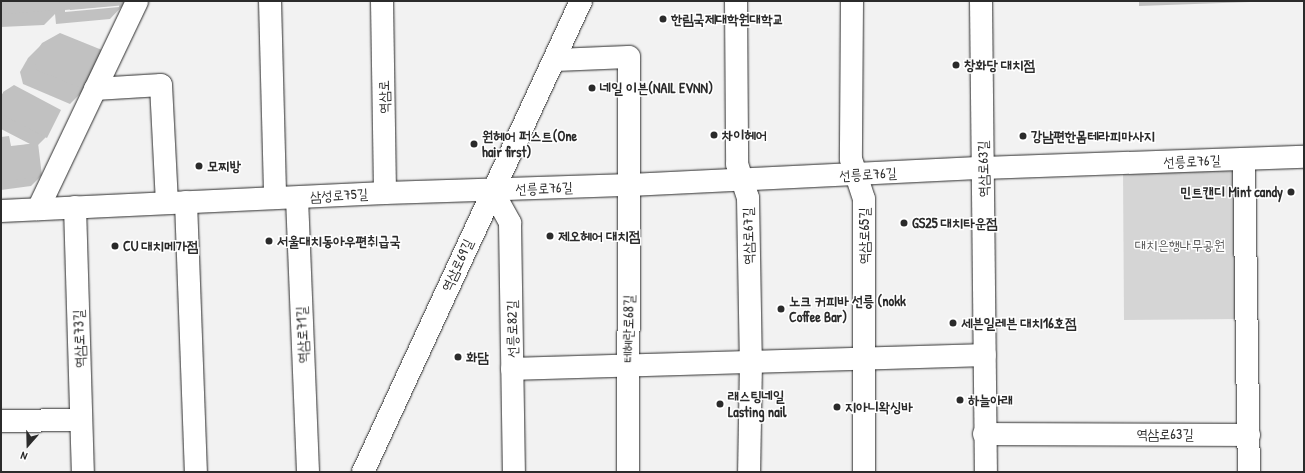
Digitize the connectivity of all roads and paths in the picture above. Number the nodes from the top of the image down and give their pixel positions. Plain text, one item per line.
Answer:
1 (137, 1) edge
2 (270, 1) edge
3 (382, 1) edge
4 (581, 1) edge
5 (736, 1) edge
6 (852, 1) edge
7 (981, 1) edge
8 (555, 60) junction
9 (95, 89) junction
10 (1304, 157) edge
11 (1244, 160) junction
12 (983, 168) junction
13 (856, 175) junction
14 (741, 179) junction
15 (630, 185) junction
16 (492, 190) junction
17 (385, 193) junction
18 (275, 198) junction
19 (297, 198) junction
20 (176, 203) junction
21 (75, 207) junction
22 (38, 209) junction
23 (1, 211) edge
24 (985, 355) junction
25 (864, 359) junction
26 (751, 362) junction
27 (628, 366) junction
28 (512, 370) junction
29 (81, 420) junction
30 (1, 421) edge
31 (984, 434) junction
32 (1249, 435) junction
33 (83, 472) edge
34 (196, 472) edge
35 (308, 472) edge
36 (363, 472) edge
37 (514, 472) edge
38 (628, 472) edge
39 (749, 472) edge
40 (864, 472) edge
41 (986, 472) edge
42 (1249, 472) edge

1 - 9 street
2 - 18 street
3 - 17 street, 역삼로
4 - 8 street, 역삼로69길
5 - 14 street, 역삼로67길
6 - 13 street, 역삼로65길
7 - 12 street, 역삼로63길
8 - 15 street
8 - 16 street, 역삼로69길
9 - 20 street
9 - 22 street
10 - 11 street, 선릉로76길
11 - 12 street, 선릉로76길
11 - 32 street
12 - 13 street, 선릉로76길
12 - 24 street, 역삼로63길
13 - 14 street, 선릉로76길
13 - 25 street, 역삼로65길
14 - 15 street, 선릉로76길
14 - 26 street, 역삼로67길
15 - 16 street, 선릉로76길
15 - 27 street, 테헤란로68길
16 - 17 street, 삼성로75길
16 - 28 street, 선릉로82길
16 - 36 street, 역삼로69길
17 - 19 street, 삼성로75길
18 - 19 street, 삼성로75길
18 - 20 street, 삼성로75길
19 - 35 street, 역삼로71길
20 - 21 street, 삼성로75길
20 - 34 street
21 - 22 street, 삼성로75길
21 - 29 street, 역삼로73길
22 - 23 street, 삼성로75길
24 - 25 street
24 - 31 street, 역삼로63길
25 - 26 street
25 - 40 street, 역삼로65길
26 - 27 street
26 - 39 street, 역삼로67길
27 - 28 street
27 - 38 street, 테헤란로68길
28 - 37 street, 선릉로82길
29 - 30 street
29 - 33 street, 역삼로73길
31 - 32 street, 역삼로63길
31 - 41 street, 역삼로63길
32 - 42 street

